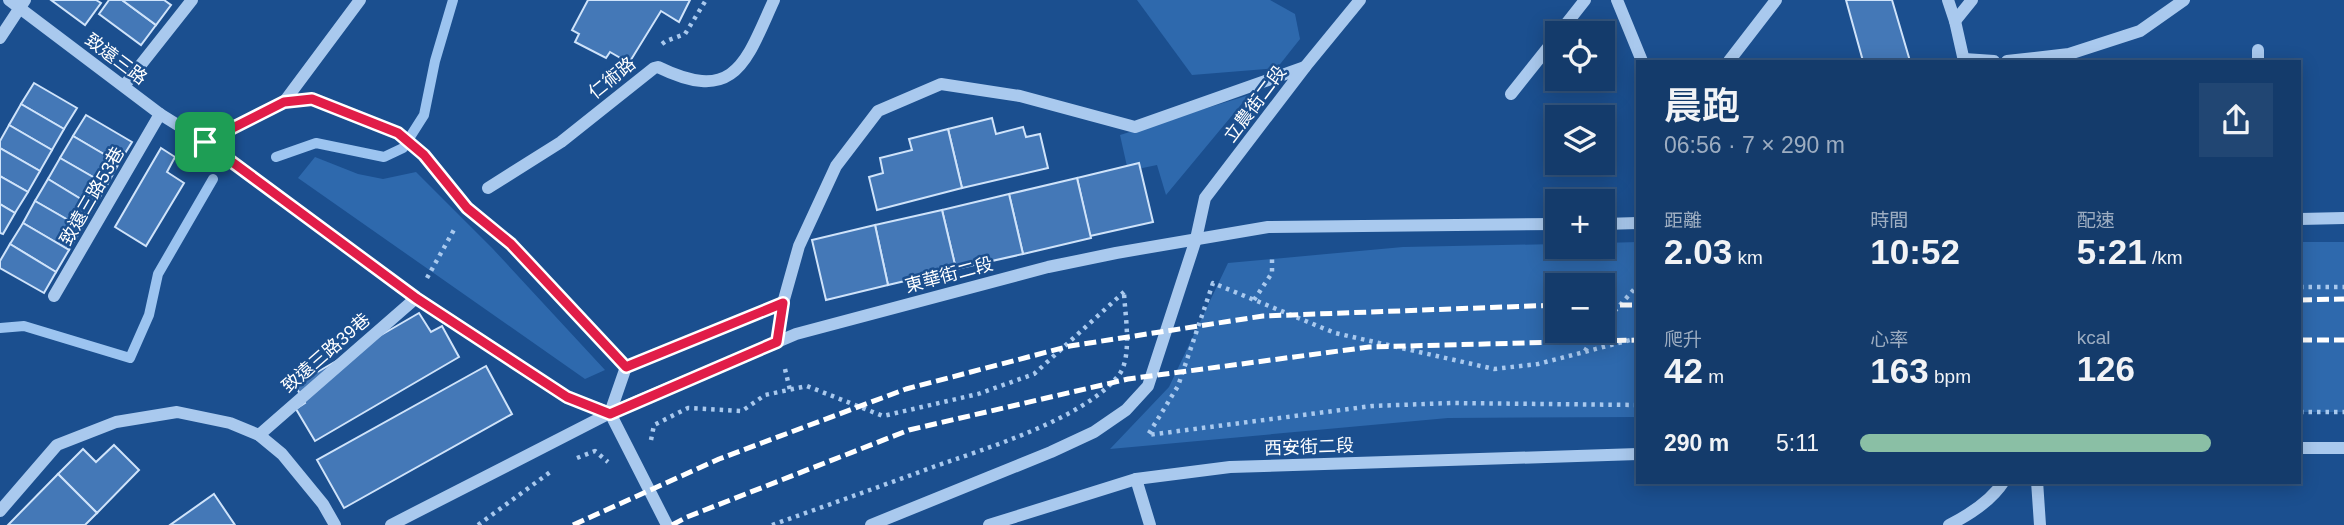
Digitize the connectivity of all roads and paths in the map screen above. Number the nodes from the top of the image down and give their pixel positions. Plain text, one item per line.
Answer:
1 (192, 0) edge
2 (360, 0) edge
3 (774, 0) edge
4 (1360, 0) edge
5 (1585, 0) edge
6 (1617, 0) edge
7 (1776, 0) edge
8 (1948, 0) edge
9 (1972, 0) edge
10 (2184, 0) edge
11 (18, 2) edge
12 (1568, 21) edge
13 (1955, 21) junction
14 (0, 38) edge
15 (1545, 51) edge
16 (1642, 60) edge
17 (1730, 60) edge
18 (1964, 60) edge
19 (2016, 60) edge
20 (1305, 67) junction
21 (124, 86) junction
22 (1511, 94) dead end
23 (284, 102) junction
24 (160, 114) junction
25 (205, 142) junction
26 (488, 188) dead end
27 (467, 208) junction
28 (2344, 218) edge
29 (2301, 219) edge
30 (1636, 223) edge
31 (1545, 224) edge
32 (1615, 224) edge
33 (1196, 239) junction
34 (1272, 258) dead end
35 (1636, 287) edge
36 (2301, 287) edge
37 (2344, 287) edge
38 (54, 296) dead end
39 (416, 298) junction
40 (1254, 300) junction
41 (783, 303) junction
42 (1615, 311) edge
43 (1636, 339) edge
44 (777, 342) junction
45 (1590, 343) edge
46 (1585, 352) junction
47 (626, 367) junction
48 (785, 369) dead end
49 (790, 390) junction
50 (1636, 405) edge
51 (2301, 412) edge
52 (2344, 412) edge
53 (610, 414) junction
54 (654, 425) dead end
55 (259, 435) junction
56 (2301, 448) edge
57 (2344, 448) edge
58 (595, 451) dead end
59 (1636, 454) edge
60 (572, 460) dead end
61 (560, 465) dead end
62 (1136, 479) junction
63 (2002, 484) edge
64 (2037, 484) edge
65 (0, 511) edge
66 (335, 525) edge
67 (391, 525) edge
68 (478, 525) edge
69 (667, 525) edge
70 (772, 525) edge
71 (871, 525) edge
72 (989, 525) edge
73 (1150, 525) edge
74 (1949, 525) edge
75 (2040, 525) edge

1 - 21 street
2 - 23 street
3 - 26 street, 仁術路
4 - 20 street, 立農街二段
5 - 12 street
6 - 16 street
7 - 17 street
8 - 13 street
9 - 13 street
10 - 19 street
11 - 14 street
11 - 21 street, 致遠三路
13 - 18 street
15 - 22 street
20 - 33 street, 立農街二段
20 - 41 street
21 - 24 street, 致遠三路
23 - 25 street
23 - 27 street
24 - 25 street, 致遠三路
24 - 38 street, 致遠三路53巷
25 - 39 street, 致遠三路
27 - 39 path
27 - 47 street
28 - 29 street
30 - 32 street
31 - 33 street, 東華街二段
33 - 44 street, 東華街二段
33 - 71 street, 立農街二段
34 - 40 path
35 - 42 path
36 - 37 path
39 - 53 street
39 - 55 street, 致遠三路39巷
40 - 46 path
40 - 50 path
41 - 44 street
41 - 47 path
43 - 46 path
44 - 53 street, 東華街二段
45 - 46 path
47 - 53 street
48 - 49 path
49 - 54 path
49 - 70 path
51 - 52 path
53 - 67 street, 東華街二段
53 - 69 street
55 - 65 street
55 - 66 street
56 - 57 street
58 - 60 path
59 - 62 street, 西安街二段
61 - 68 path
62 - 72 street, 西安街二段
62 - 73 street
63 - 74 street
64 - 75 street

